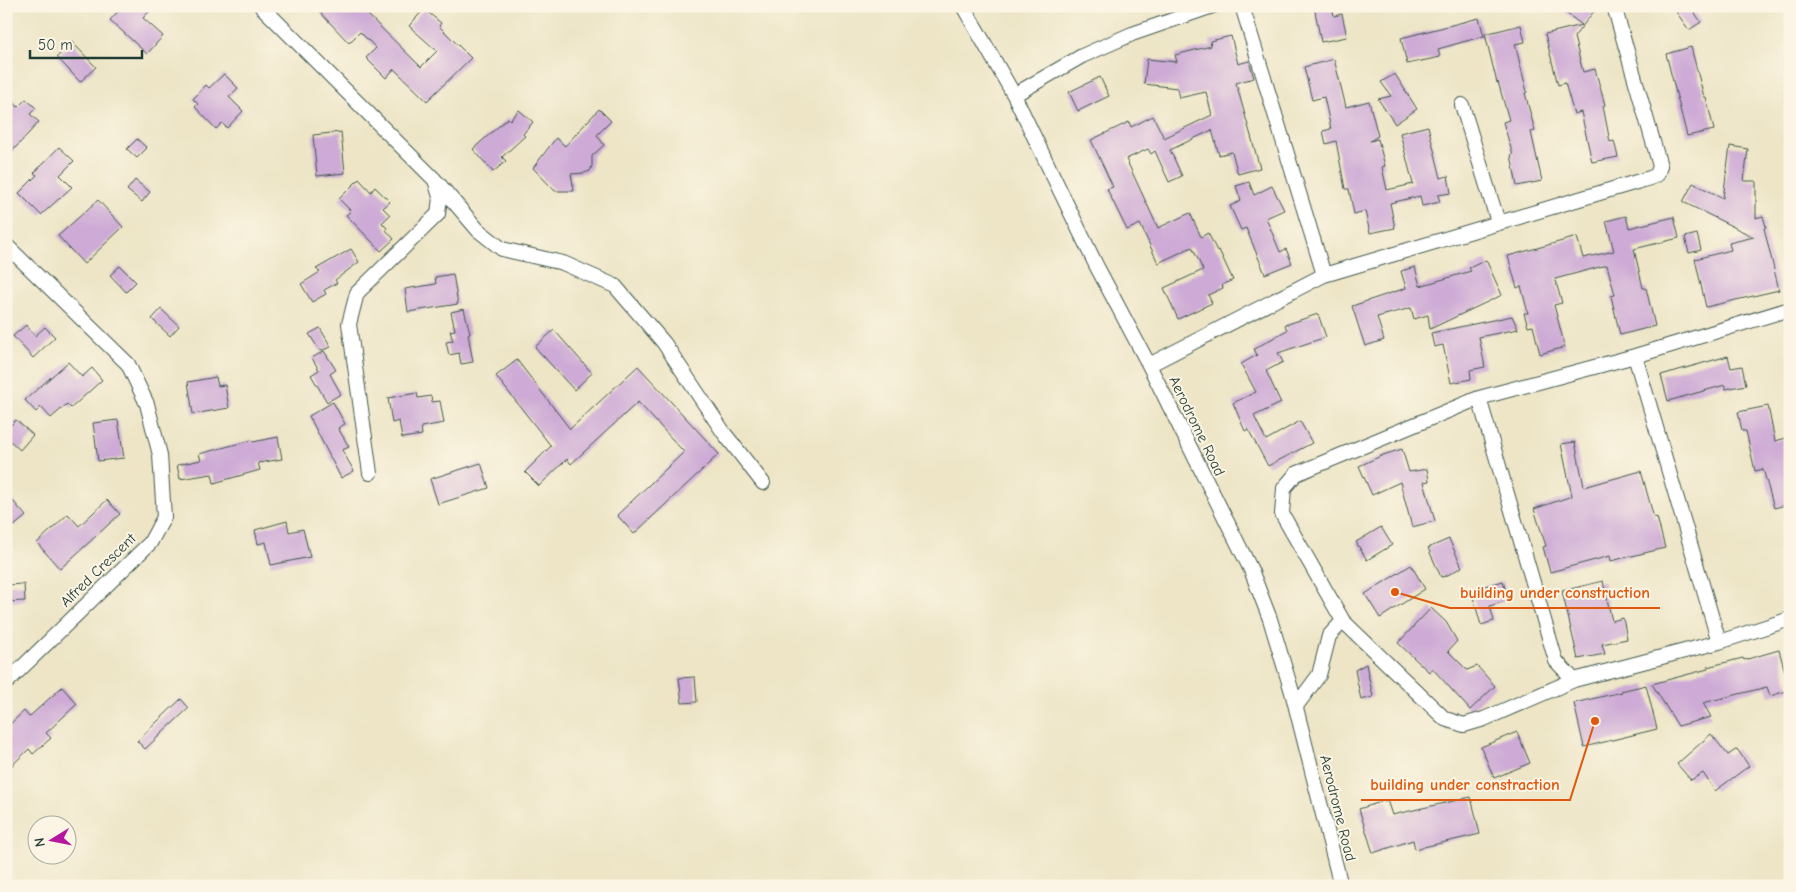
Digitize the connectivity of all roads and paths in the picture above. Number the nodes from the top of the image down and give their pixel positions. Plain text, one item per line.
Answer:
1 (261, 6) edge
2 (962, 6) edge
3 (1212, 6) edge
4 (1242, 6) edge
5 (1614, 6) edge
6 (1014, 95) junction
7 (1462, 105) dead end
8 (435, 180) junction
9 (1498, 222) junction
10 (6, 245) edge
11 (1324, 275) junction
12 (1789, 314) edge
13 (1635, 356) junction
14 (1149, 365) junction
15 (1479, 398) junction
16 (370, 473) dead end
17 (763, 484) dead end
18 (1790, 619) edge
19 (1343, 621) junction
20 (1719, 642) junction
21 (8, 679) edge
22 (1574, 680) junction
23 (1296, 706) junction
24 (1340, 886) edge

1 - 8 street
2 - 6 street, Aerodrome Road
3 - 6 street
4 - 11 street
5 - 9 street
6 - 14 street, Aerodrome Road
7 - 9 street
8 - 16 street
8 - 17 street
9 - 11 street
10 - 21 street, Alfred Crescent
11 - 14 street
12 - 13 street
13 - 15 street
13 - 20 street
14 - 23 street, Aerodrome Road
15 - 19 street
15 - 22 street
18 - 20 street
19 - 22 street
19 - 23 street
20 - 22 street
23 - 24 street, Aerodrome Road

